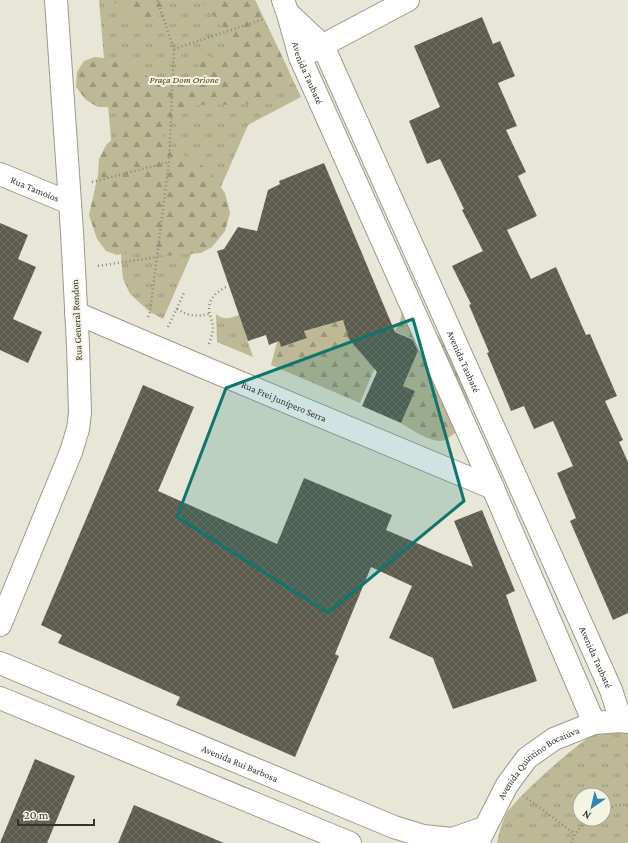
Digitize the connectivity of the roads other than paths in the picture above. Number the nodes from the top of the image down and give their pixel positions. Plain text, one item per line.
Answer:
1 (56, 0) edge
2 (408, 0) edge
3 (286, 7) edge
4 (323, 46) junction
5 (300, 57) junction
6 (0, 174) edge
7 (69, 195) junction
8 (76, 312) junction
9 (493, 488) junction
10 (0, 625) edge
11 (0, 663) edge
12 (0, 698) edge
13 (624, 722) edge
14 (594, 723) junction
15 (481, 836) edge
16 (350, 843) edge

1 - 7 street, Rua General Rondon
2 - 4 street
3 - 4 street, Avenida Taubaté
3 - 5 street, Avenida Taubaté
4 - 5 street
4 - 13 street, Avenida Taubaté
5 - 9 street, Avenida Taubaté
6 - 7 street, Rua Tamoios
7 - 8 street, Rua General Rondon
8 - 9 street, Rua Frei Junípero Serra
8 - 10 street, Rua General Rondon
9 - 14 street, Avenida Taubaté
11 - 15 street, Avenida Rui Barbosa
12 - 16 street
13 - 14 street, Avenida Quintino Bocaiúva
14 - 15 street, Avenida Quintino Bocaiúva

